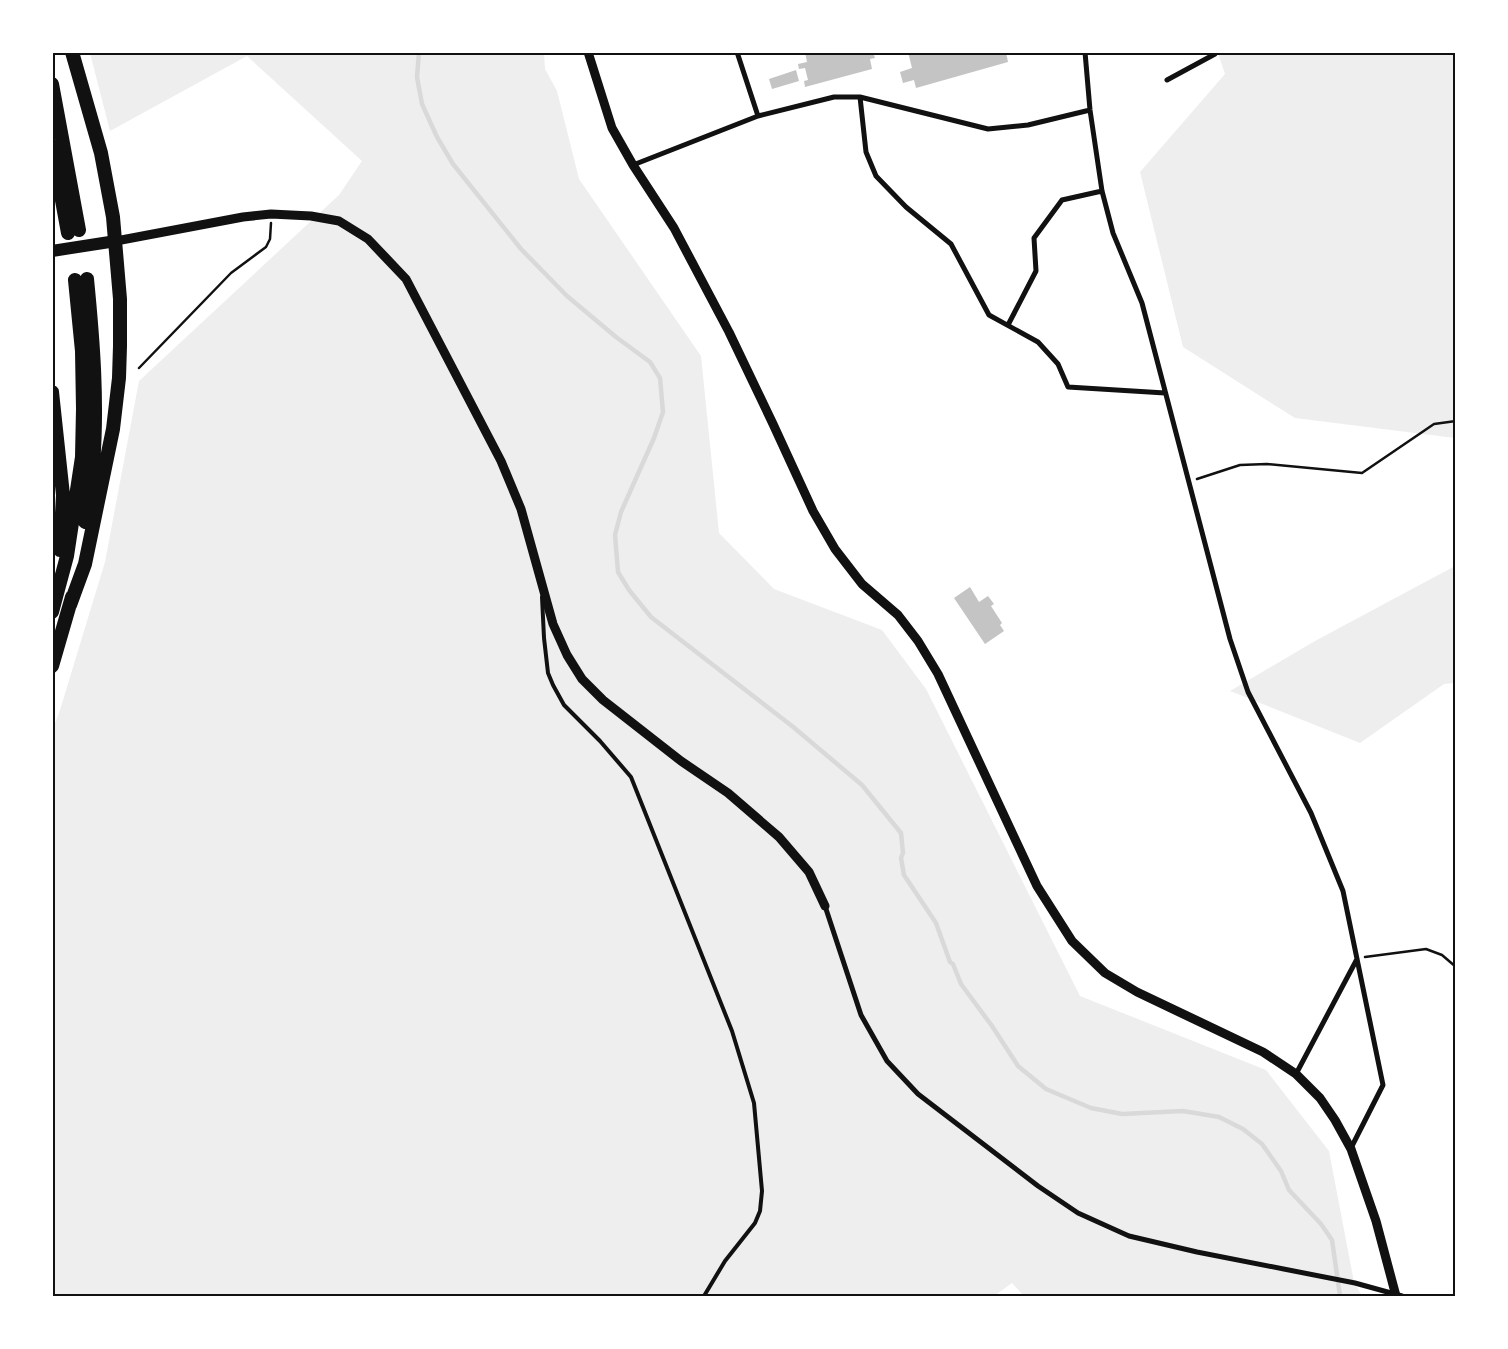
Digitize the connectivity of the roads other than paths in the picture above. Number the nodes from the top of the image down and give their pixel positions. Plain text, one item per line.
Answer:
1 (72, 52) edge
2 (588, 52) edge
3 (737, 52) edge
4 (1214, 52) edge
5 (1087, 53) edge
6 (1168, 80) dead end
7 (52, 84) edge
8 (860, 97) junction
9 (1090, 110) junction
10 (758, 116) junction
11 (52, 146) edge
12 (633, 165) junction
13 (1102, 191) junction
14 (116, 241) junction
15 (52, 251) edge
16 (1008, 324) junction
17 (52, 392) edge
18 (1165, 393) junction
19 (541, 582) junction
20 (70, 605) junction
21 (52, 606) edge
22 (52, 612) edge
23 (52, 666) edge
24 (825, 906) joint
25 (1357, 958) junction
26 (1296, 1074) junction
27 (1351, 1149) junction
28 (704, 1296) edge
29 (1398, 1296) edge

1 - 14 highway
2 - 12 street
3 - 10 street
4 - 6 street
5 - 9 street
7 - 11 highway
8 - 9 street
8 - 10 street
8 - 16 street
9 - 13 street
10 - 12 street
12 - 26 street
13 - 16 street
13 - 18 street
14 - 15 main road
14 - 19 street
14 - 20 highway
16 - 18 street
17 - 21 highway
18 - 25 street
19 - 24 street
19 - 28 lane
20 - 22 highway
20 - 23 highway
24 - 29 street
25 - 26 street
25 - 27 street
26 - 27 street
27 - 29 street

